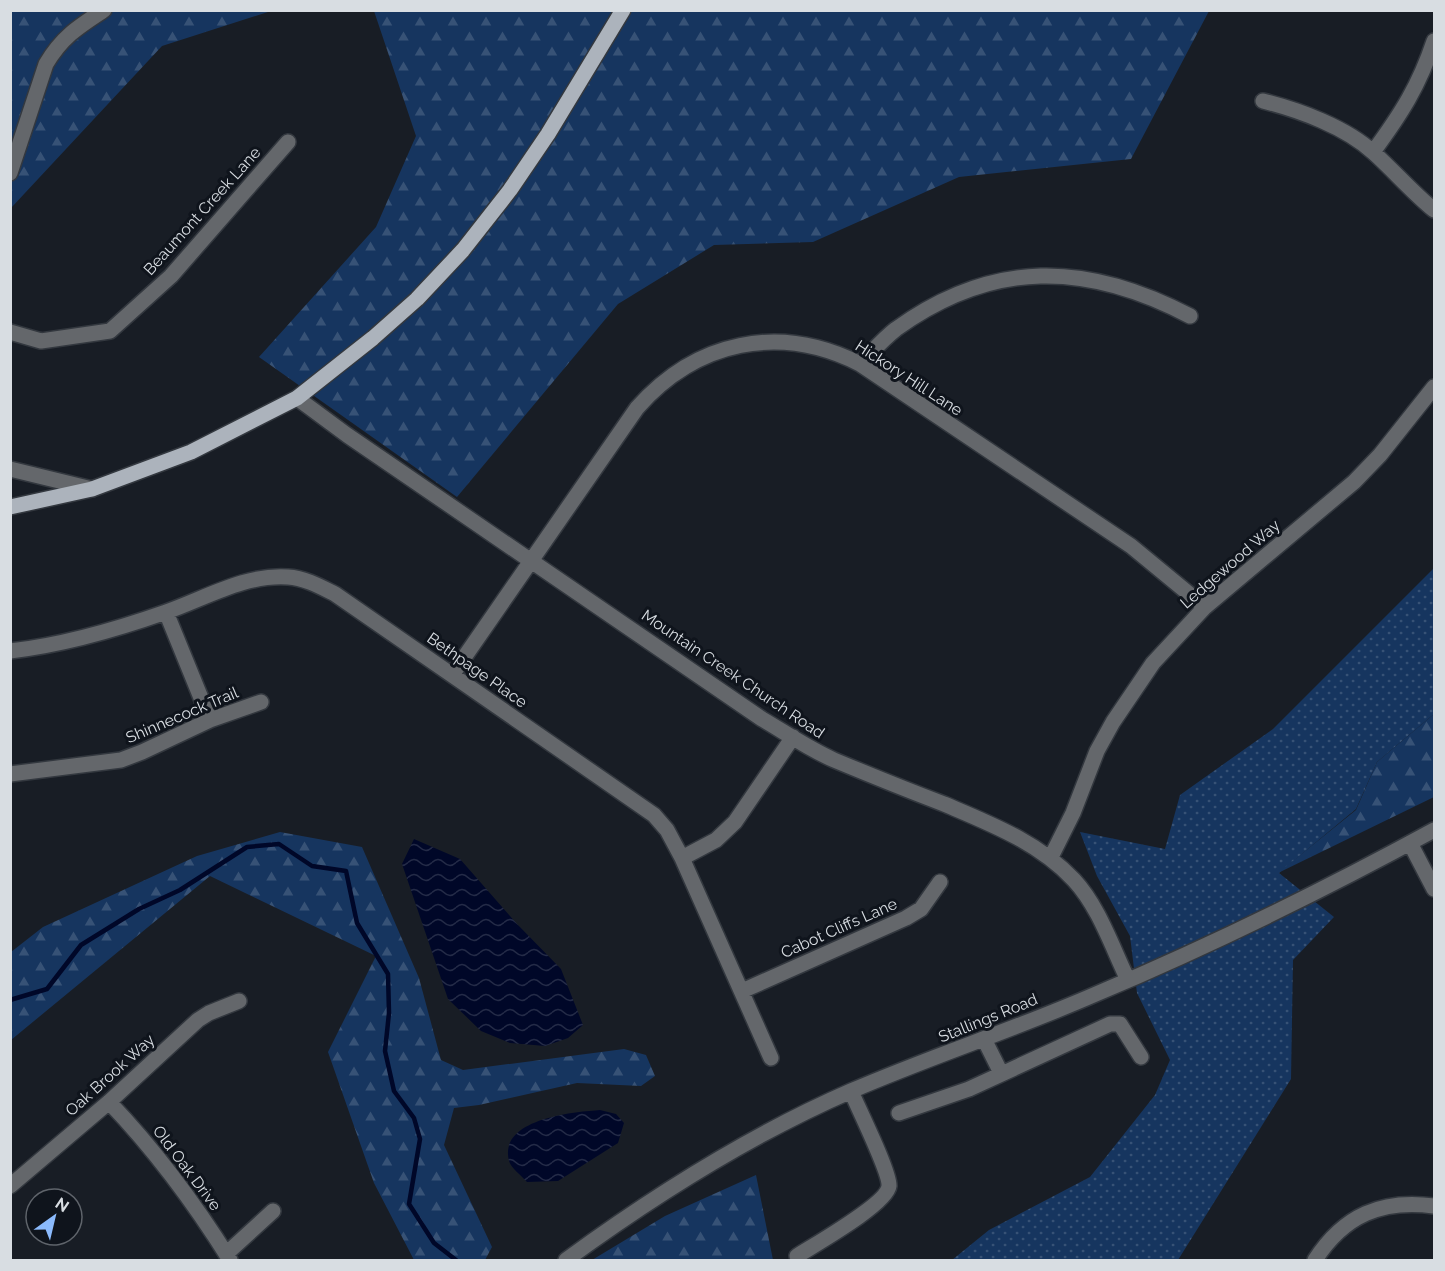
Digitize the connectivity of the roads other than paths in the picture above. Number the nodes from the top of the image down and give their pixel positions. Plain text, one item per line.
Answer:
1 (104, 10) edge
2 (623, 10) edge
3 (1434, 41) edge
4 (1263, 101) dead end
5 (288, 142) dead end
6 (1373, 152) junction
7 (10, 173) edge
8 (1434, 210) edge
9 (1190, 316) dead end
10 (10, 332) edge
11 (860, 364) junction
12 (1434, 387) edge
13 (297, 398) junction
14 (10, 469) edge
15 (92, 489) junction
16 (10, 507) edge
17 (531, 560) junction
18 (1204, 607) junction
19 (166, 612) junction
20 (10, 651) edge
21 (452, 675) junction
22 (261, 702) dead end
23 (210, 720) junction
24 (793, 737) junction
25 (10, 774) edge
26 (1434, 830) edge
27 (1410, 843) junction
28 (1051, 857) junction
29 (682, 858) junction
30 (940, 882) dead end
31 (1434, 889) edge
32 (1128, 980) junction
33 (742, 991) junction
34 (239, 1001) dead end
35 (984, 1039) junction
36 (1141, 1057) dead end
37 (771, 1058) dead end
38 (1001, 1073) junction
39 (851, 1091) junction
40 (109, 1102) junction
41 (898, 1113) dead end
42 (10, 1186) edge
43 (1434, 1206) edge
44 (273, 1211) dead end
45 (797, 1256) dead end
46 (228, 1257) edge
47 (566, 1260) edge
48 (1315, 1260) edge

1 - 7 street
2 - 13 main road
3 - 6 street
4 - 6 street
5 - 10 street, Beaumont Creek Lane
6 - 8 street
9 - 11 street
11 - 17 street, Hickory Hill Lane
11 - 18 street, Hickory Hill Lane
12 - 18 street, Ledgewood Way
13 - 15 main road
13 - 17 street, Mountain Creek Church Road
14 - 15 street
15 - 16 main road
17 - 21 street, Hickory Hill Lane
17 - 24 street, Mountain Creek Church Road
18 - 28 street, Ledgewood Way
19 - 20 street, Bethpage Place
19 - 21 street, Bethpage Place
19 - 23 street
21 - 29 street, Bethpage Place
22 - 23 street, Shinnecock Trail
23 - 25 street, Shinnecock Trail
24 - 28 street, Mountain Creek Church Road
24 - 29 street
26 - 27 street, Stallings Road
27 - 31 street
27 - 32 street, Stallings Road
28 - 32 street, Mountain Creek Church Road
29 - 33 street, Bethpage Place
30 - 33 street, Cabot Cliffs Lane
32 - 35 street, Stallings Road
33 - 37 street, Bethpage Place
34 - 40 street, Oak Brook Way
35 - 38 street
35 - 39 street, Stallings Road
36 - 38 street
38 - 41 street
39 - 45 street
39 - 47 street, Stallings Road
40 - 42 street, Oak Brook Way
40 - 46 street, Old Oak Drive
43 - 48 street
44 - 46 street

